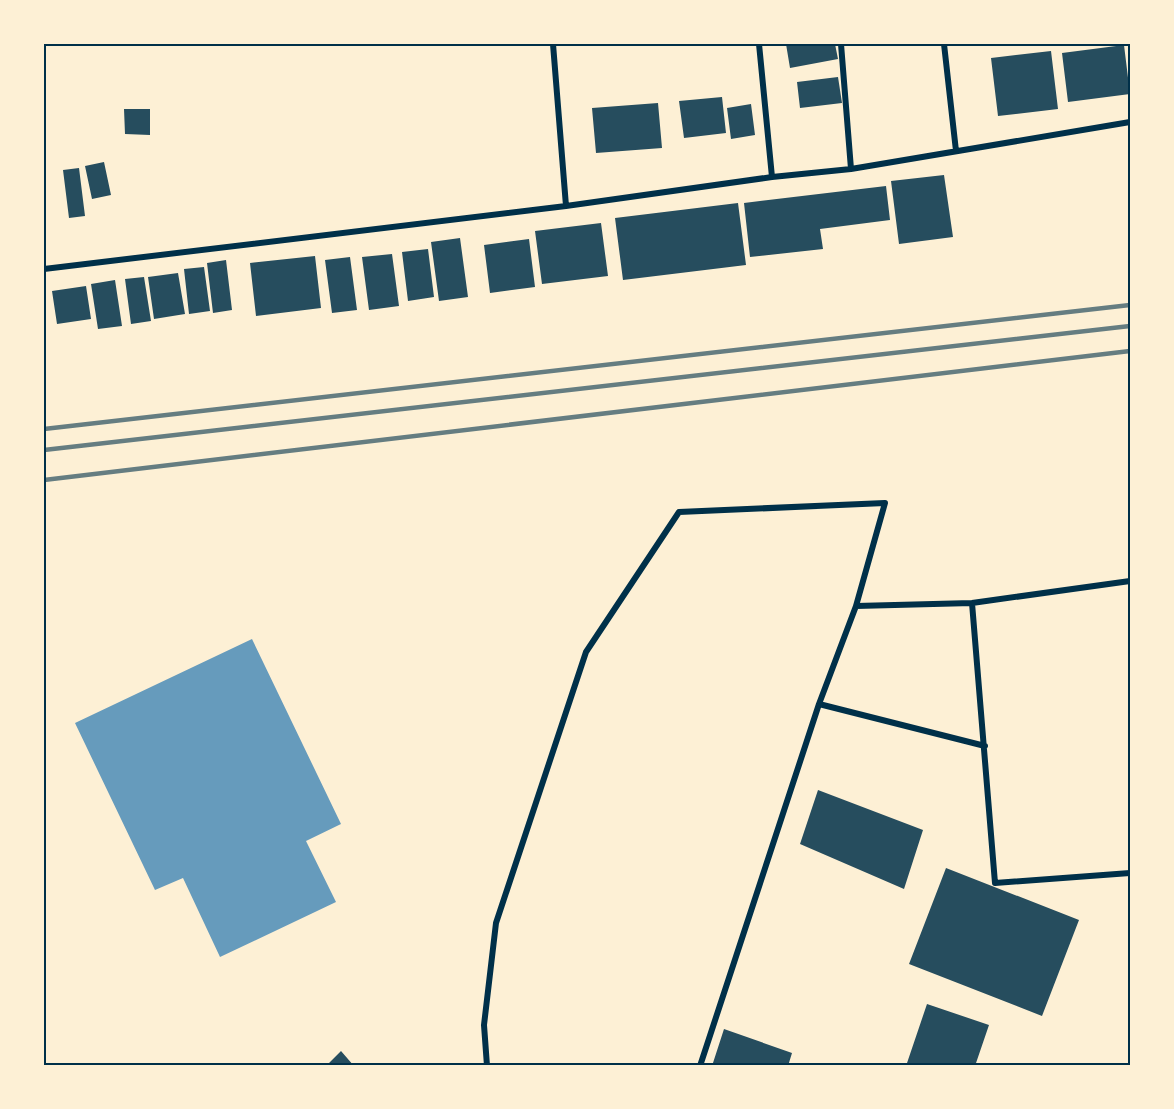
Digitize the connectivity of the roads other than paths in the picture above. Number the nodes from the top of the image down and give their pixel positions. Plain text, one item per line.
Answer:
1 (554, 44) edge
2 (759, 44) edge
3 (841, 44) edge
4 (944, 44) edge
5 (1131, 122) edge
6 (956, 152) junction
7 (851, 169) junction
8 (772, 177) junction
9 (566, 206) junction
10 (44, 269) edge
11 (1131, 581) edge
12 (972, 603) junction
13 (856, 606) junction
14 (819, 704) junction
15 (985, 746) junction
16 (1131, 873) edge
17 (487, 1065) edge
18 (700, 1065) edge

1 - 9 street
2 - 8 street
3 - 7 street
4 - 6 street
5 - 6 street
6 - 7 street
7 - 8 street
8 - 9 street
9 - 10 street
11 - 12 street
12 - 13 street
12 - 15 street
13 - 14 street
13 - 17 street
14 - 15 street
14 - 18 street
15 - 16 street

